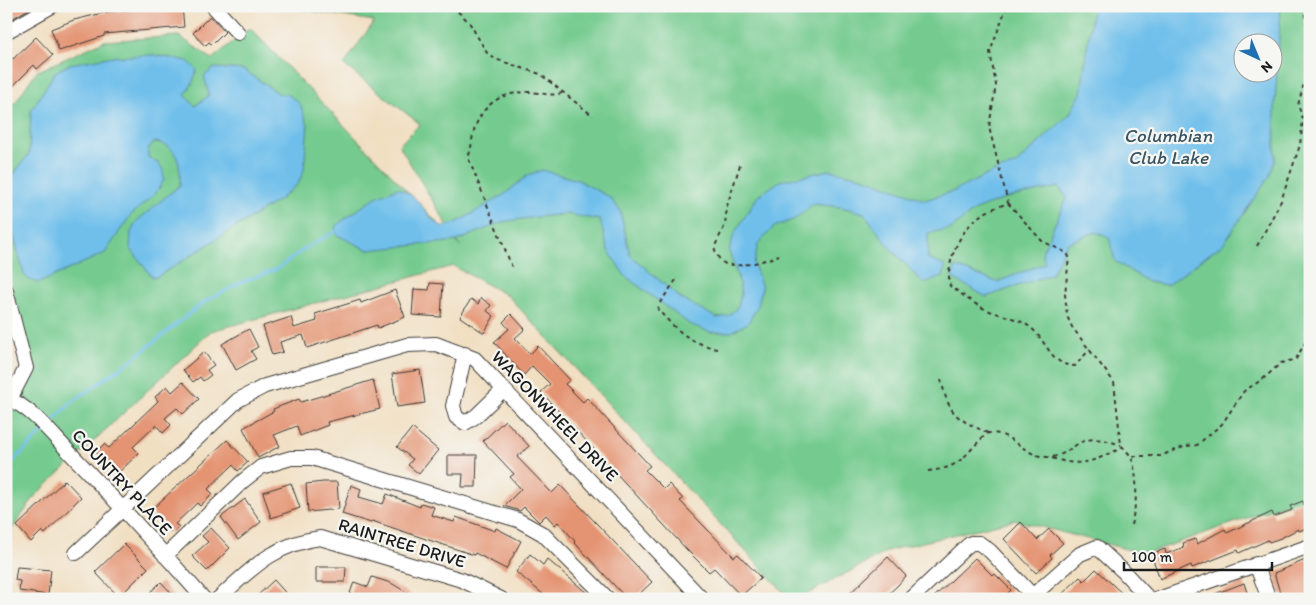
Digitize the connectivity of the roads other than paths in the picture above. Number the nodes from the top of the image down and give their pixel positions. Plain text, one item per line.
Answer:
1 (52, 6) edge
2 (213, 6) edge
3 (6, 32) edge
4 (238, 33) dead end
5 (6, 291) edge
6 (465, 354) junction
7 (504, 389) junction
8 (8, 399) edge
9 (122, 507) junction
10 (1310, 546) edge
11 (76, 553) dead end
12 (166, 556) junction
13 (1256, 564) junction
14 (1180, 595) edge
15 (1031, 597) edge
16 (204, 599) edge
17 (218, 599) edge
18 (501, 599) edge
19 (608, 599) edge
20 (702, 599) edge
21 (911, 599) edge
22 (1149, 599) edge
23 (1158, 599) edge
24 (1268, 599) edge

1 - 3 street
2 - 4 street
5 - 8 street
6 - 7 street, WAGONWHEEL DRIVE
6 - 7 street
6 - 9 street, WAGONWHEEL DRIVE
7 - 20 street, WAGONWHEEL DRIVE
8 - 9 street, COUNTRY PLACE
9 - 11 street, WAGONWHEEL DRIVE
9 - 12 street, COUNTRY PLACE
10 - 13 street
12 - 16 street, COUNTRY PLACE
12 - 19 street
13 - 14 street
13 - 24 street
14 - 23 street
15 - 21 street
15 - 22 street
17 - 18 street, RAINTREE DRIVE

